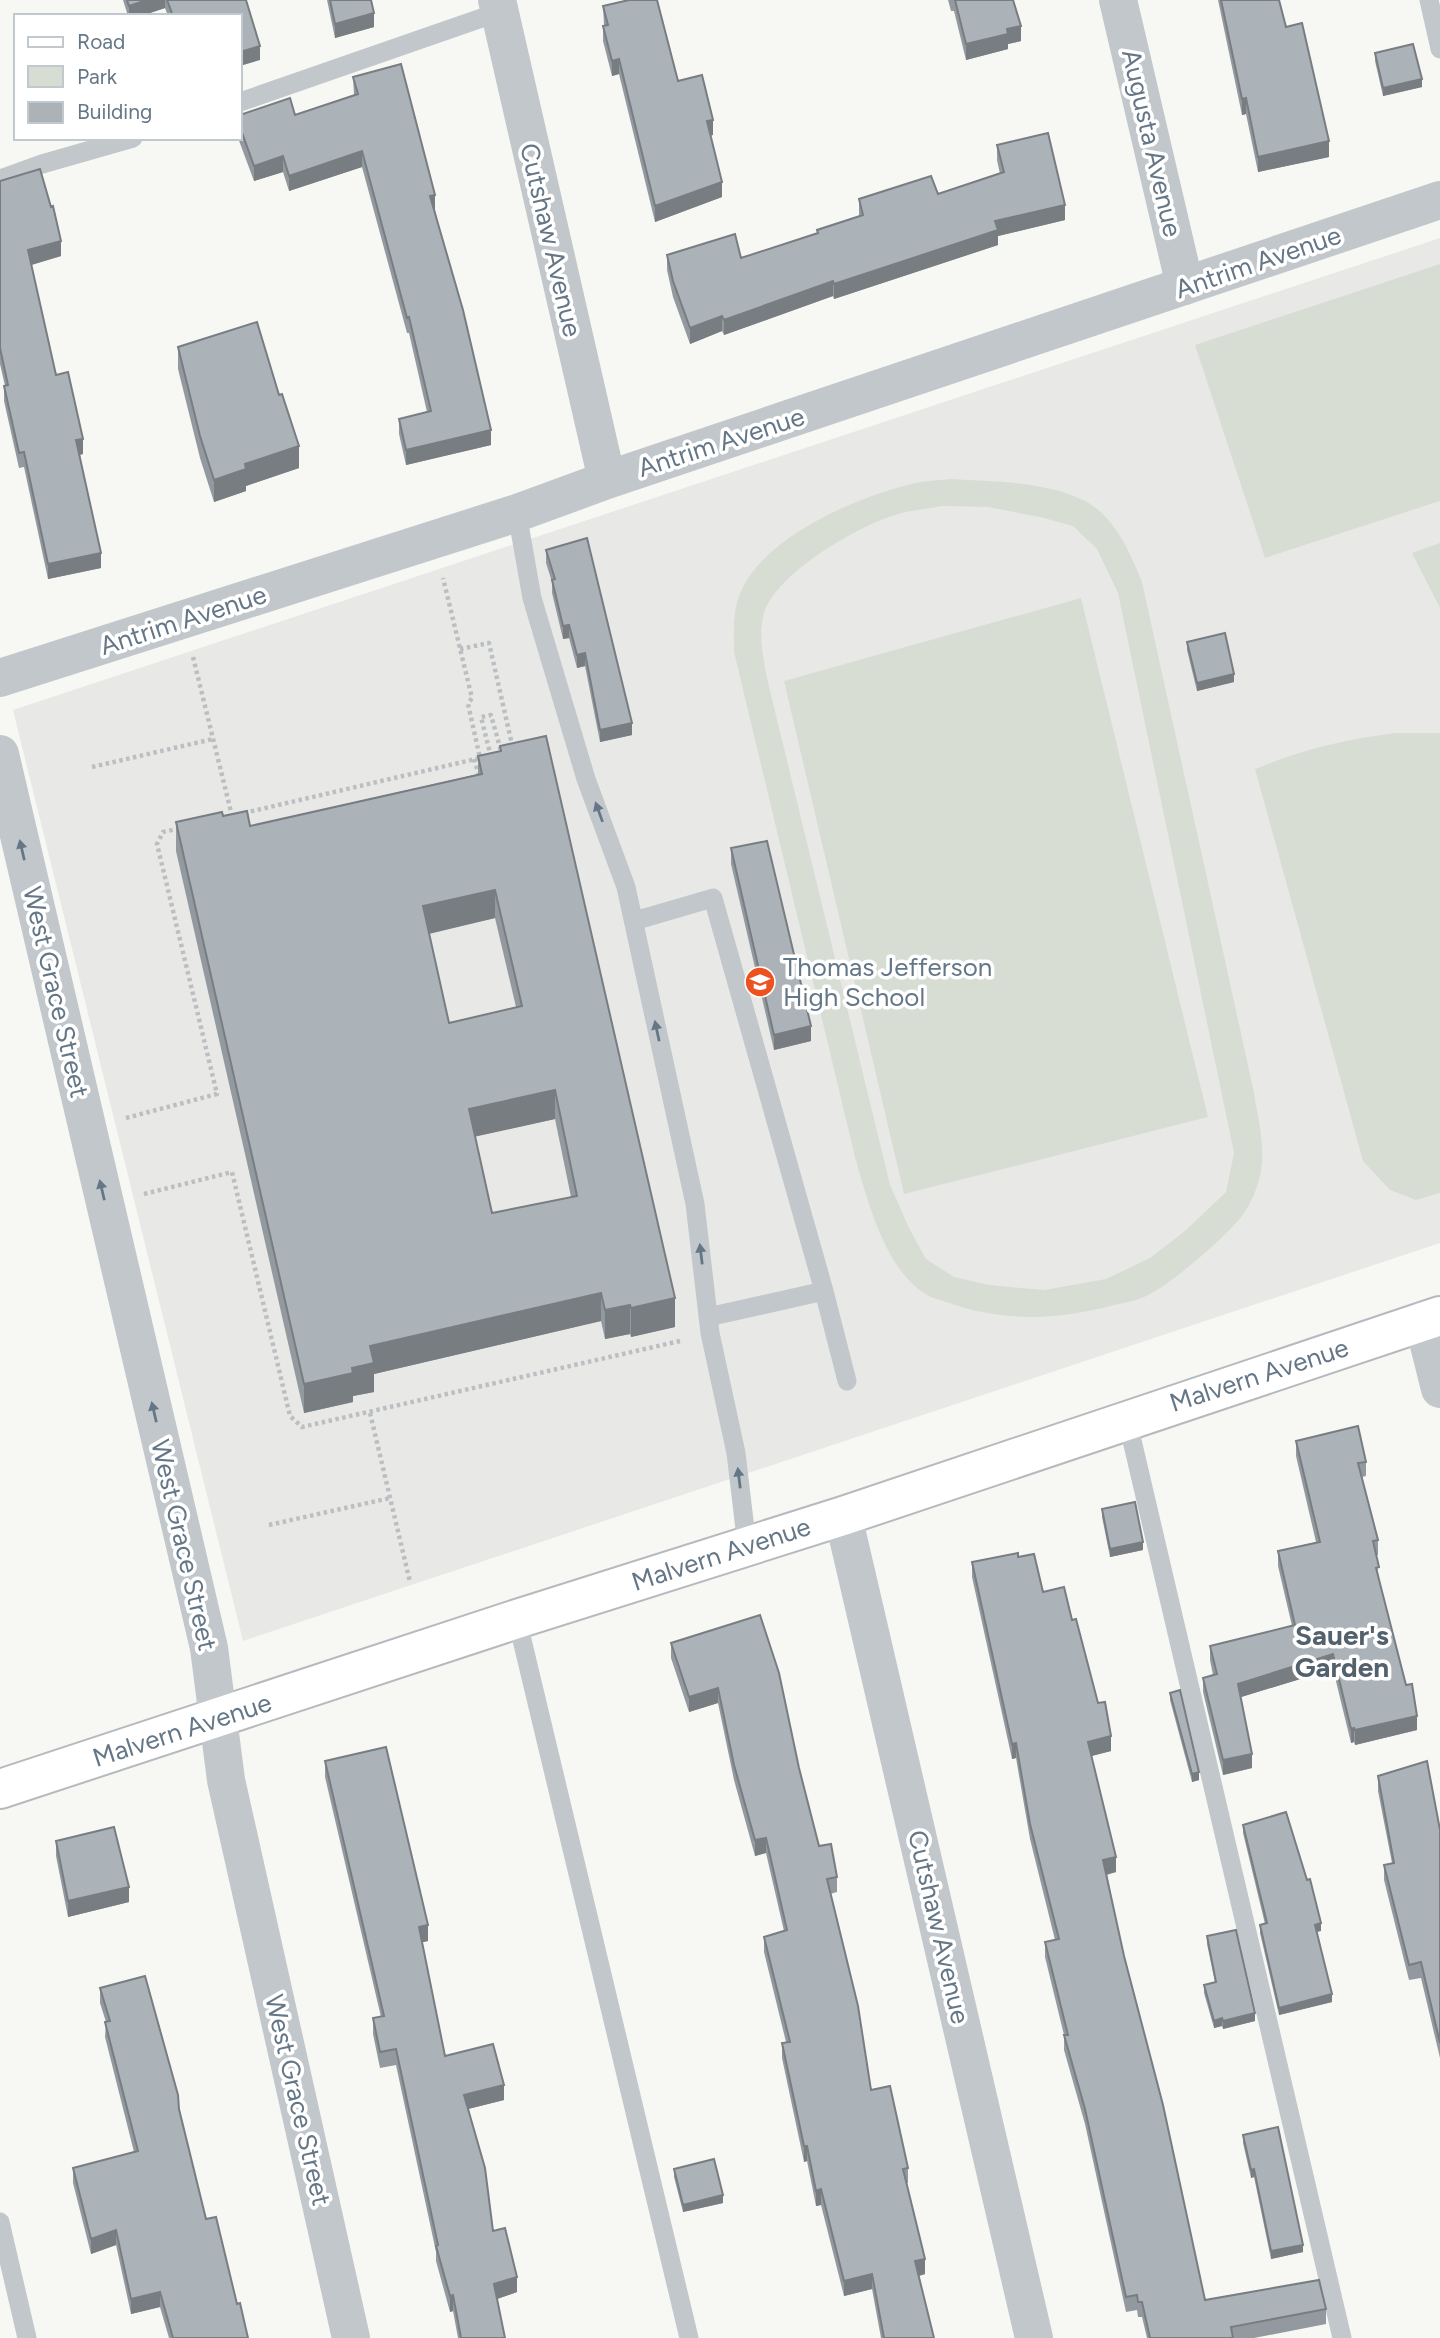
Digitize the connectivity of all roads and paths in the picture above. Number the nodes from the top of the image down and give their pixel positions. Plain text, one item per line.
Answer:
1 (1118, 0) edge
2 (1429, 0) edge
3 (498, 6) edge
4 (1440, 49) edge
5 (242, 101) edge
6 (126, 140) edge
7 (0, 180) edge
8 (1440, 200) edge
9 (1185, 286) junction
10 (607, 480) junction
11 (517, 513) junction
12 (441, 573) dead end
13 (460, 649) junction
14 (192, 654) dead end
15 (0, 678) edge
16 (214, 739) junction
17 (525, 749) edge
18 (514, 751) junction
19 (0, 754) edge
20 (474, 760) junction
21 (492, 761) edge
22 (92, 767) dead end
23 (479, 776) edge
24 (232, 816) junction
25 (219, 819) edge
26 (194, 825) edge
27 (634, 921) junction
28 (122, 1119) dead end
29 (140, 1196) dead end
30 (824, 1291) junction
31 (708, 1317) junction
32 (1432, 1318) edge
33 (689, 1339) dead end
34 (847, 1381) dead end
35 (1440, 1390) edge
36 (370, 1413) junction
37 (1127, 1419) junction
38 (390, 1498) junction
39 (843, 1516) junction
40 (269, 1525) dead end
41 (747, 1546) junction
42 (410, 1582) dead end
43 (517, 1619) junction
44 (219, 1718) junction
45 (0, 1789) edge
46 (0, 2222) edge
47 (27, 2338) edge
48 (351, 2338) edge
49 (689, 2338) edge
50 (1034, 2338) edge
51 (1342, 2338) edge

1 - 9 street, Augusta Avenue
2 - 4 lane
3 - 5 lane
3 - 10 street, Cutshaw Avenue
6 - 7 lane
8 - 9 street, Antrim Avenue
9 - 10 street, Antrim Avenue
10 - 11 street, Antrim Avenue
11 - 15 street, Antrim Avenue
27 -> 11 lane
12 - 13 path
13 - 18 path
13 - 20 path
14 - 16 path
16 - 22 path
16 - 24 path
17 - 18 path
18 - 21 path
44 -> 19 street, West Grace Street
20 - 23 path
20 - 24 path
24 - 25 path
26 - 28 path
27 - 30 lane
31 -> 27 lane
29 - 36 path
30 - 31 lane
30 - 34 lane
41 -> 31 lane
32 - 35 street
32 - 37 main road, Malvern Avenue
33 - 36 path
36 - 38 path
37 - 39 main road, Malvern Avenue
37 - 51 lane
38 - 40 path
38 - 42 path
39 - 41 main road, Malvern Avenue
39 - 50 street, Cutshaw Avenue
41 - 43 main road, Malvern Avenue
43 - 44 main road, Malvern Avenue
43 - 49 lane
44 - 45 main road, Malvern Avenue
44 - 48 street, West Grace Street
46 - 47 lane

